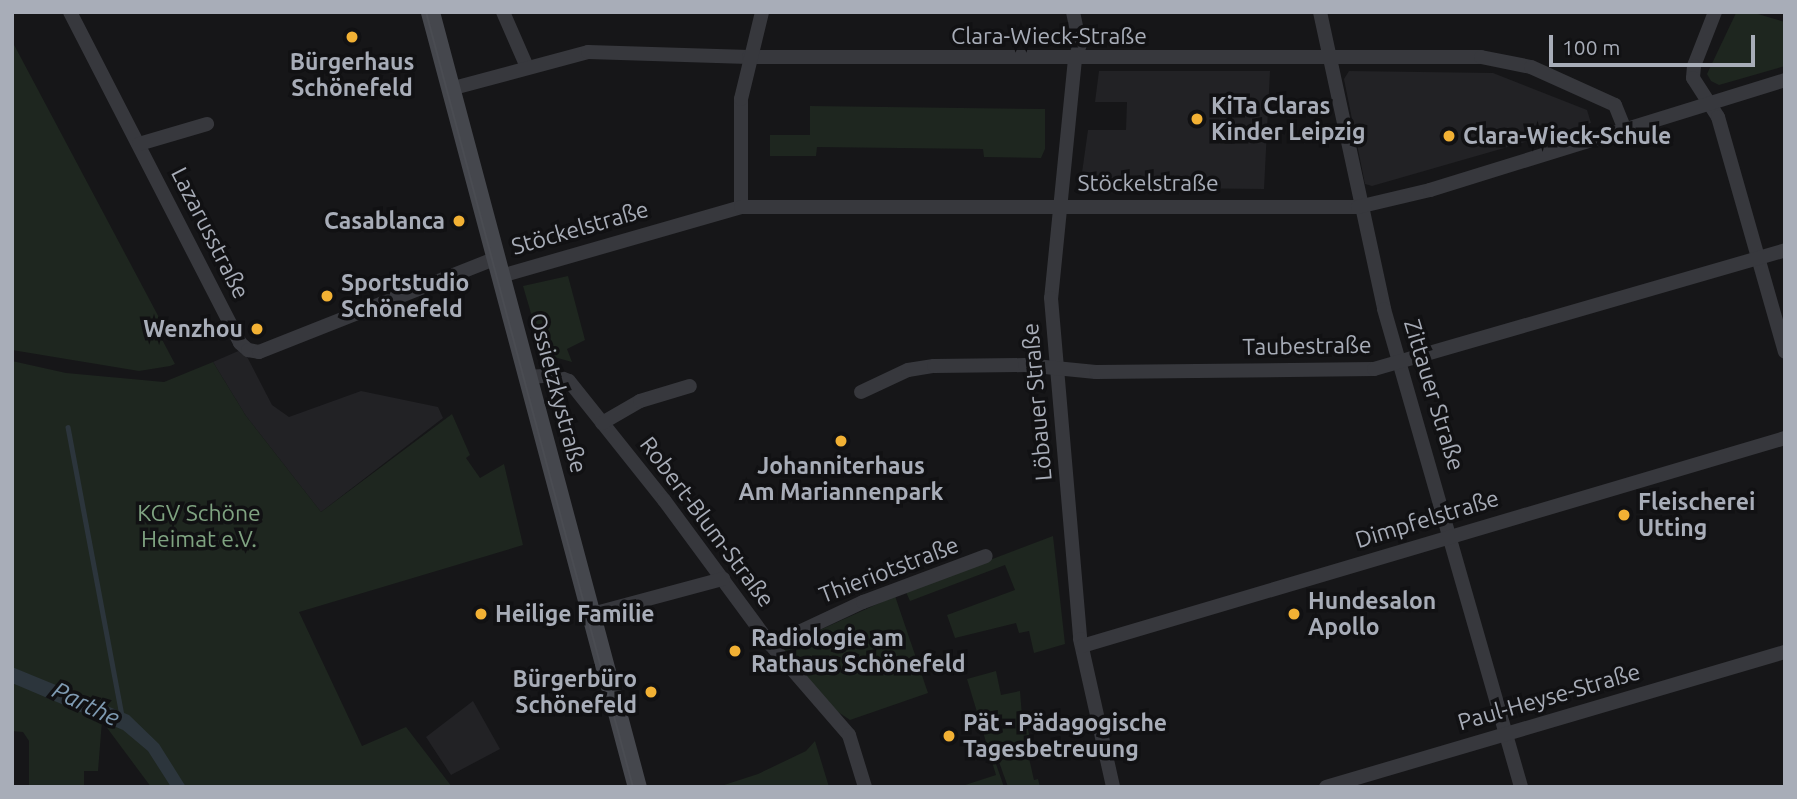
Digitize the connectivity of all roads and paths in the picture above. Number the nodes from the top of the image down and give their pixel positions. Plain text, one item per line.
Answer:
1 (70, 12) edge
2 (430, 12) edge
3 (503, 12) edge
4 (762, 12) edge
5 (1073, 12) edge
6 (1320, 12) edge
7 (1716, 12) edge
8 (749, 57) junction
9 (1327, 58) junction
10 (1075, 59) junction
11 (527, 67) junction
12 (1785, 80) edge
13 (450, 89) junction
14 (1709, 103) junction
15 (207, 124) dead end
16 (1625, 130) junction
17 (139, 144) junction
18 (1058, 206) junction
19 (741, 207) junction
20 (1359, 207) junction
21 (1785, 250) edge
22 (1759, 257) junction
23 (499, 267) junction
24 (240, 343) joint
25 (1785, 352) edge
26 (1399, 363) junction
27 (1055, 368) junction
28 (528, 377) junction
29 (690, 386) dead end
30 (862, 393) dead end
31 (602, 423) junction
32 (1785, 438) edge
33 (1452, 536) junction
34 (986, 556) dead end
35 (723, 579) junction
36 (592, 614) junction
37 (771, 646) junction
38 (1082, 646) junction
39 (1785, 652) edge
40 (1506, 733) junction
41 (637, 787) edge
42 (865, 787) edge
43 (1113, 787) edge
44 (1326, 787) edge
45 (1521, 787) edge

1 - 17 street, Lazarusstraße
2 - 13 main road, Ossietzkystraße
3 - 11 street
4 - 8 street
5 - 10 street, Löbauer Straße
6 - 9 street, Zittauer Straße
7 - 14 street
8 - 10 street, Clara-Wieck-Straße
8 - 11 street, Clara-Wieck-Straße
8 - 19 street
9 - 10 street, Clara-Wieck-Straße
9 - 16 street, Clara-Wieck-Straße
9 - 20 street, Zittauer Straße
10 - 18 street, Löbauer Straße
11 - 13 street, Clara-Wieck-Straße
12 - 14 street, Stöckelstraße
13 - 23 main road, Ossietzkystraße
14 - 16 street, Stöckelstraße
14 - 22 street
15 - 17 street, Lazarusstraße
16 - 20 street, Stöckelstraße
17 - 24 street, Lazarusstraße
18 - 19 street, Stöckelstraße
18 - 20 street, Stöckelstraße
18 - 27 street, Löbauer Straße
19 - 23 street, Stöckelstraße
20 - 26 street, Zittauer Straße
21 - 22 street, Taubestraße
22 - 25 street
22 - 26 street, Taubestraße
23 - 24 street, Stöckelstraße
23 - 28 main road, Ossietzkystraße
26 - 27 street, Taubestraße
26 - 33 street, Zittauer Straße
27 - 30 street, Taubestraße
27 - 38 street, Löbauer Straße
28 - 31 street, Robert-Blum-Straße
28 - 36 main road, Ossietzkystraße
29 - 31 street, Robert-Blum-Straße
31 - 35 street, Robert-Blum-Straße
32 - 33 street, Dimpfelstraße
33 - 38 street, Dimpfelstraße
33 - 40 street, Zittauer Straße
34 - 37 street, Thieriotstraße
35 - 36 street
35 - 37 street, Robert-Blum-Straße
36 - 41 main road, Ossietzkystraße
37 - 42 street, Robert-Blum-Straße
38 - 43 street, Löbauer Straße
39 - 40 street, Paul-Heyse-Straße
40 - 44 street, Paul-Heyse-Straße
40 - 45 street, Zittauer Straße

